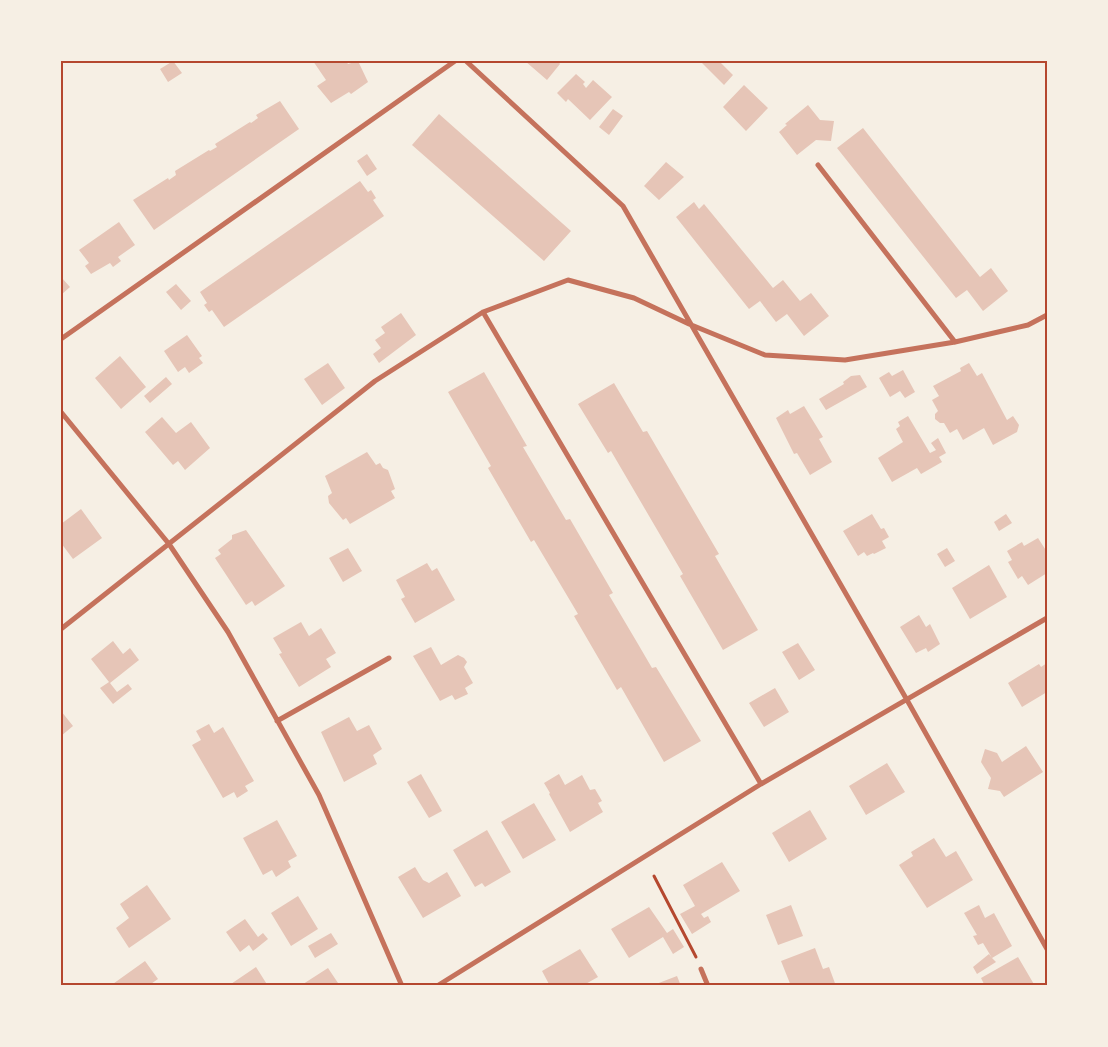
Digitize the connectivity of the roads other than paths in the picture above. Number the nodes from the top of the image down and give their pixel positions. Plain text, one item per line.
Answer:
1 (455, 61) edge
2 (466, 61) edge
3 (818, 165) dead end
4 (483, 312) junction
5 (1047, 315) edge
6 (689, 324) junction
7 (61, 339) edge
8 (955, 342) junction
9 (61, 412) edge
10 (169, 544) junction
11 (1047, 618) edge
12 (61, 629) edge
13 (389, 658) dead end
14 (907, 700) junction
15 (277, 721) junction
16 (761, 784) junction
17 (1047, 949) edge
18 (702, 969) road end
19 (402, 986) edge
20 (437, 986) edge
21 (708, 986) edge

1 - 7 street
2 - 6 street
3 - 8 street
4 - 6 street
4 - 10 street
4 - 16 street
5 - 8 street
6 - 8 street
6 - 14 street
9 - 10 street
10 - 12 street
10 - 15 street
11 - 14 street
13 - 15 street
14 - 16 street
14 - 17 street
15 - 19 street
16 - 20 street
18 - 21 street

